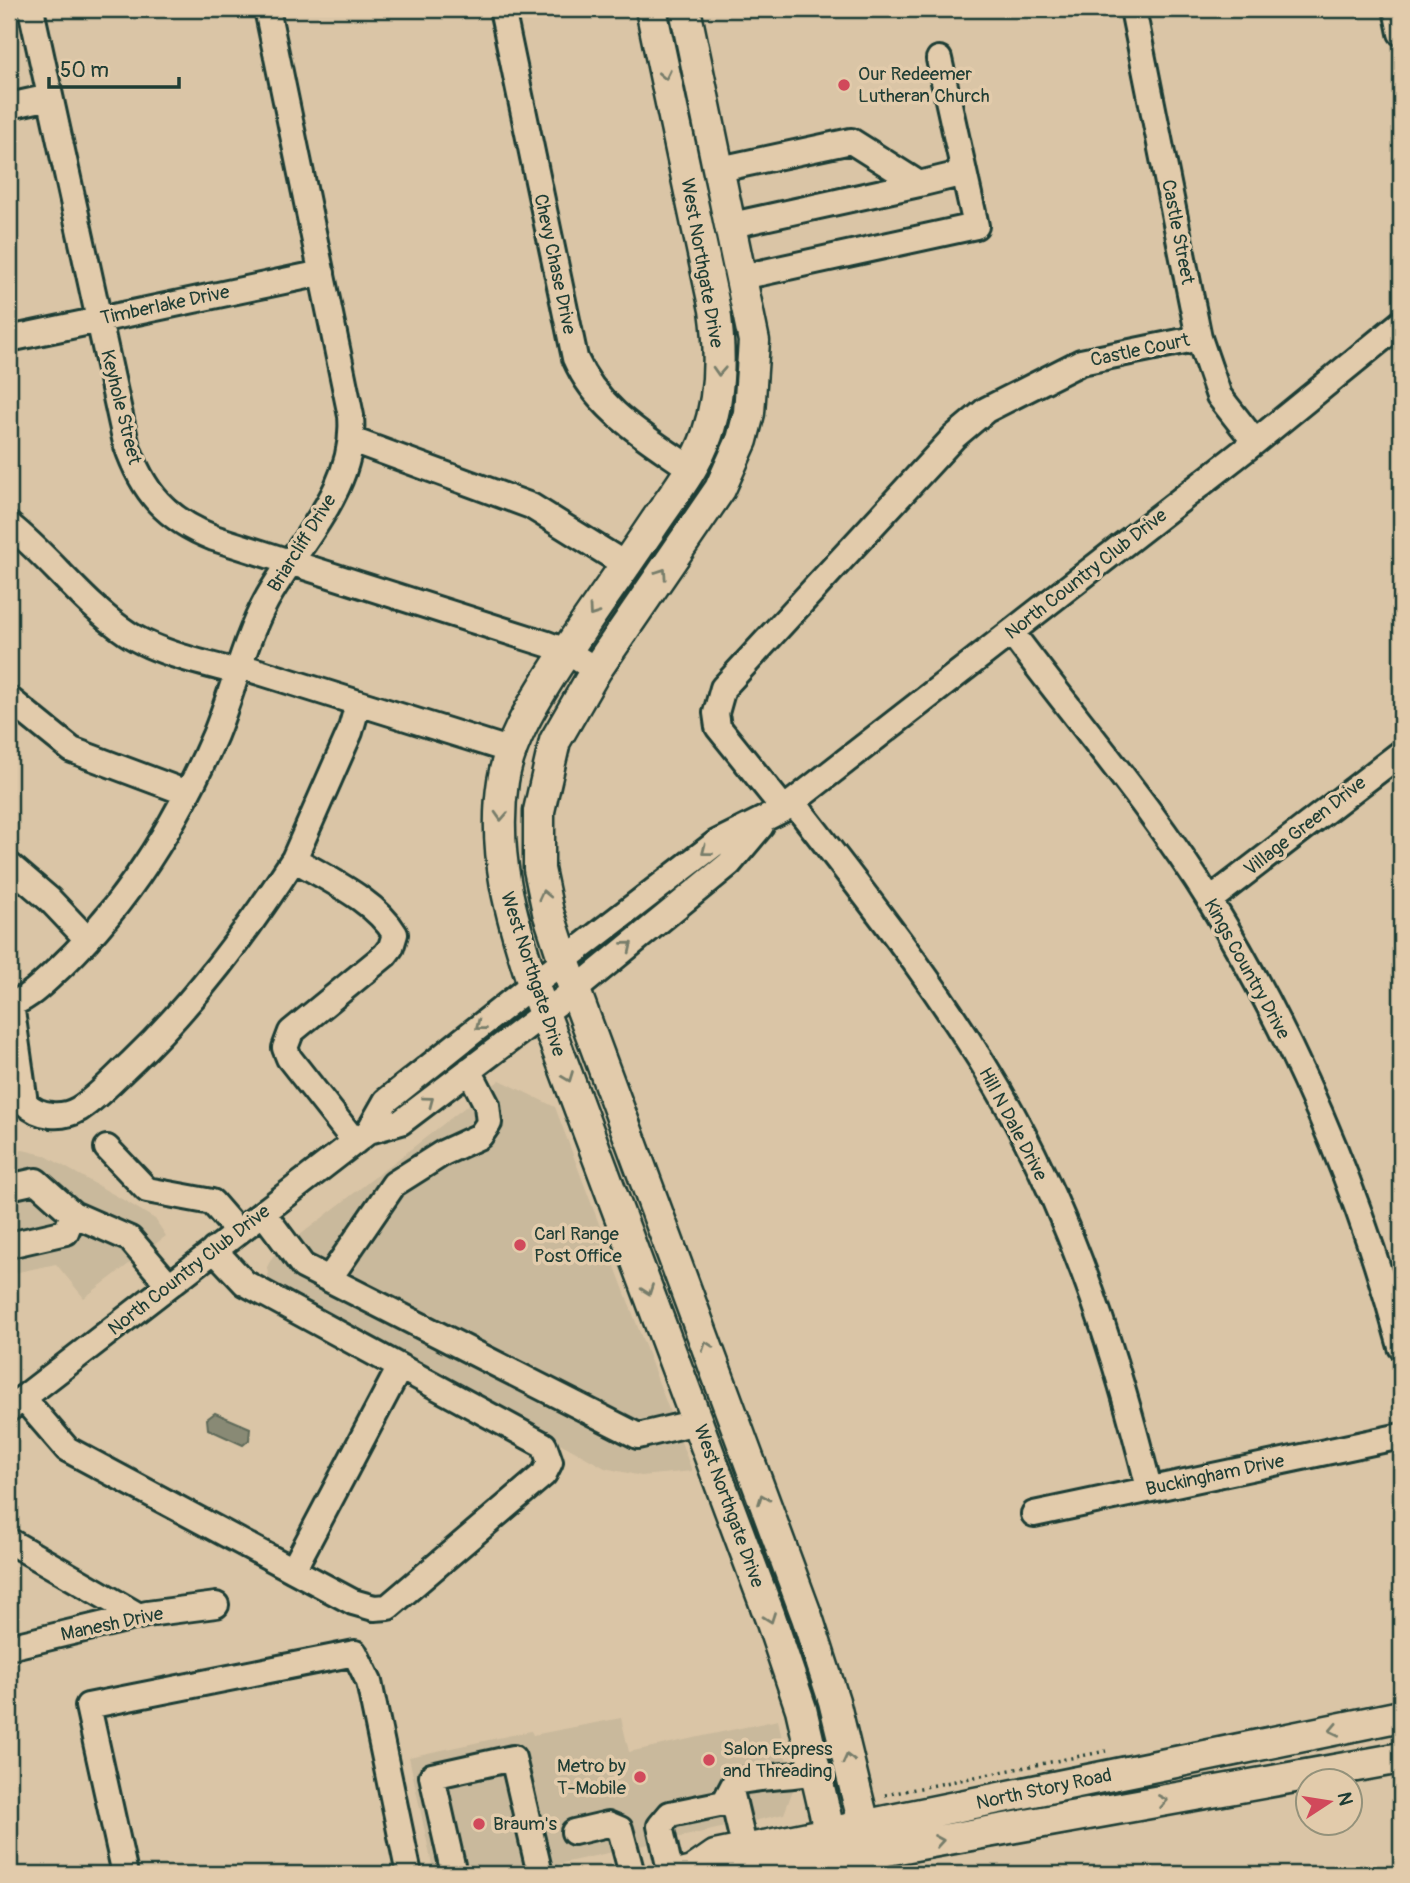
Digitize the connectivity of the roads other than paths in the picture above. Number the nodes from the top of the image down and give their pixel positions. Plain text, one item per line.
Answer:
1 (32, 9) edge
2 (267, 9) edge
3 (502, 9) edge
4 (651, 9) edge
5 (685, 9) edge
6 (1133, 9) edge
7 (1396, 9) edge
8 (1401, 33) edge
9 (939, 59) dead end
10 (50, 97) junction
11 (9, 106) edge
12 (720, 169) junction
13 (964, 173) junction
14 (919, 184) junction
15 (732, 225) junction
16 (741, 271) junction
17 (707, 272) junction
18 (322, 273) junction
19 (99, 319) junction
20 (1401, 323) edge
21 (1199, 338) junction
22 (9, 339) edge
23 (352, 440) junction
24 (1255, 442) junction
25 (691, 469) junction
26 (9, 525) edge
27 (292, 562) junction
28 (626, 565) junction
29 (1012, 633) junction
30 (566, 651) junction
31 (239, 669) junction
32 (596, 670) junction
33 (9, 699) edge
34 (358, 704) junction
35 (512, 751) junction
36 (1401, 753) edge
37 (187, 793) junction
38 (781, 811) junction
39 (294, 859) junction
40 (9, 865) edge
41 (1209, 900) junction
42 (87, 939) junction
43 (564, 961) junction
44 (533, 984) junction
45 (575, 990) junction
46 (10, 1004) edge
47 (544, 1013) junction
48 (469, 1070) junction
49 (362, 1136) junction
50 (107, 1148) dead end
51 (9, 1187) edge
52 (263, 1213) junction
53 (74, 1214) junction
54 (238, 1232) junction
55 (9, 1245) edge
56 (214, 1251) junction
57 (329, 1279) junction
58 (169, 1285) junction
59 (1401, 1347) edge
60 (400, 1367) junction
61 (16, 1404) edge
62 (730, 1411) junction
63 (697, 1422) junction
64 (1399, 1437) edge
65 (1149, 1488) junction
66 (1034, 1514) dead end
67 (9, 1541) edge
68 (293, 1570) junction
69 (216, 1605) dead end
70 (139, 1616) junction
71 (9, 1647) edge
72 (1401, 1716) edge
73 (1401, 1758) edge
74 (817, 1772) junction
75 (731, 1791) junction
76 (574, 1832) dead end
77 (871, 1851) edge
78 (834, 1855) edge
79 (749, 1862) edge
80 (789, 1871) edge
81 (125, 1874) edge
82 (409, 1874) edge
83 (454, 1874) edge
84 (540, 1874) edge
85 (632, 1874) edge
86 (686, 1874) edge

1 - 10 street, Keyhole Street
2 - 18 street, Briarcliff Drive
3 - 25 street, Chevy Chase Drive
4 -> 17 main road, West Northgate Drive
5 - 12 main road, West Northgate Drive
6 - 21 street, Castle Street
7 - 8 street
9 - 13 street
10 - 11 street
10 - 19 street, Keyhole Street
12 - 14 street
12 - 15 main road, West Northgate Drive
13 - 14 street
13 - 16 street
14 - 15 street
15 - 16 main road, West Northgate Drive
16 - 17 main road
32 -> 16 main road, West Northgate Drive
17 -> 25 main road, West Northgate Drive
18 - 19 street, Timberlake Drive
18 - 23 street, Briarcliff Drive
19 - 22 street, Timberlake Drive
19 - 27 street, Keyhole Street
20 - 24 street, North Country Club Drive
21 - 24 street, Castle Street
21 - 38 street, Castle Court
23 - 27 street, Briarcliff Drive
23 - 28 street
24 - 29 street, North Country Club Drive
25 - 28 main road, West Northgate Drive
26 - 31 street
27 - 30 street, Keyhole Street
27 - 31 street, Briarcliff Drive
28 -> 30 main road, West Northgate Drive
29 - 38 street, North Country Club Drive
29 - 41 street, Kings Country Drive
30 - 32 street, Keyhole Street
30 - 35 main road, West Northgate Drive
31 - 34 street
31 - 37 street, Briarcliff Drive
43 -> 32 main road, West Northgate Drive
33 - 37 street
34 - 35 street
34 - 39 street
35 -> 44 main road, West Northgate Drive
36 - 41 street, Village Green Drive
37 - 42 street, Briarcliff Drive
38 -> 43 street, North Country Club Drive
45 -> 38 street, North Country Club Drive
38 - 65 street, Hill N Dale Drive
39 - 46 street
39 - 49 street
40 - 42 street
41 - 59 street, Kings Country Drive
42 - 46 street, Briarcliff Drive
43 - 44 street, North Country Club Drive
43 - 45 main road, West Northgate Drive
44 - 47 main road, West Northgate Drive
44 -> 49 street, North Country Club Drive
45 - 47 street, North Country Club Drive
62 -> 45 main road, West Northgate Drive
47 - 48 street, North Country Club Drive
47 -> 63 main road, West Northgate Drive
49 -> 48 street, North Country Club Drive
48 - 57 street
49 - 52 street, North Country Club Drive
50 - 54 street
51 - 53 street
52 - 54 street, North Country Club Drive
52 - 57 street
53 - 55 street
53 - 58 street
54 - 56 street, North Country Club Drive
56 - 58 street, North Country Club Drive
56 - 60 street
57 - 63 street
58 - 61 street, North Country Club Drive
60 - 68 street
60 - 68 street
61 - 68 street
62 - 63 main road
77 -> 62 main road, West Northgate Drive
63 -> 74 main road, West Northgate Drive
64 - 65 street, Buckingham Drive
65 - 66 street, Buckingham Drive
67 - 70 street
69 - 70 street, Manesh Drive
70 - 71 street, Manesh Drive
72 -> 77 main road, North Story Road
77 -> 73 main road, North Story Road
74 - 75 street
74 - 78 main road, West Northgate Drive
75 - 79 street
75 - 86 street
76 - 85 street
77 - 78 main road, North Story Road
78 - 79 main road, North Story Road
78 - 80 main road, North Story Road
79 - 80 main road, North Story Road
79 - 86 main road, North Story Road
81 - 82 street
83 - 84 street

